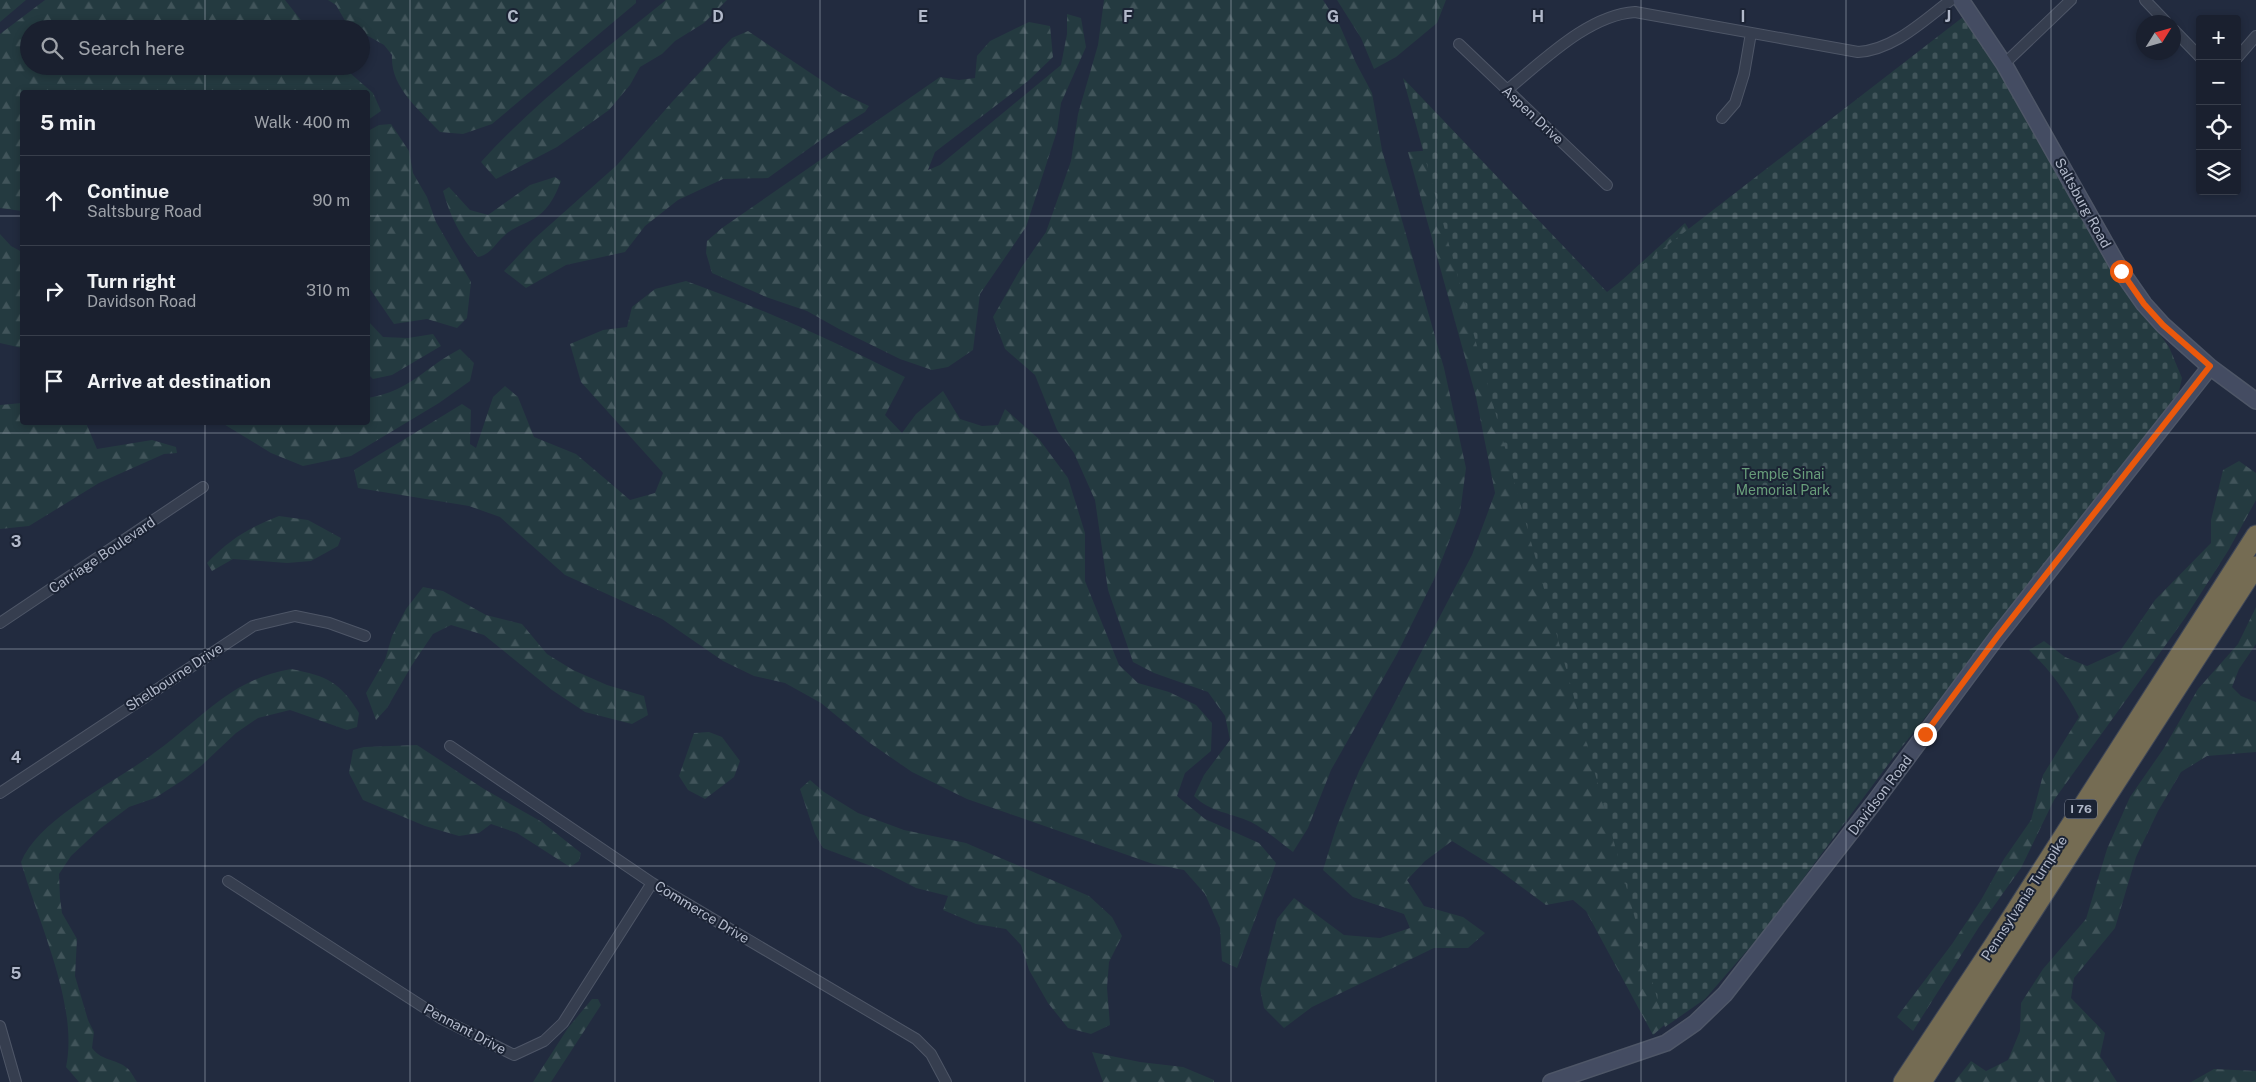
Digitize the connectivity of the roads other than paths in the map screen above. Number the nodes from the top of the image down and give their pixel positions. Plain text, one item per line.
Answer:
1 (1951, 0) edge
2 (1961, 0) edge
3 (2071, 0) edge
4 (2145, 0) edge
5 (2159, 15) edge
6 (1751, 33) junction
7 (2256, 36) edge
8 (2181, 37) edge
9 (1459, 44) dead end
10 (2196, 53) edge
11 (2241, 53) edge
12 (2004, 64) junction
13 (1507, 90) junction
14 (1722, 118) dead end
15 (1607, 184) dead end
16 (2210, 366) junction
17 (2256, 402) edge
18 (203, 487) dead end
19 (2256, 535) edge
20 (2256, 566) edge
21 (0, 622) edge
22 (365, 636) dead end
23 (450, 746) dead end
24 (0, 793) edge
25 (228, 881) dead end
26 (652, 883) junction
27 (0, 1026) edge
28 (16, 1082) edge
29 (946, 1082) edge
30 (1551, 1082) edge
31 (1903, 1082) edge
32 (1922, 1082) edge

1 - 6 street
2 - 12 street, Saltsburg Road
3 - 12 street
4 - 5 street
6 - 13 street
6 - 14 street
7 - 11 street
8 - 10 street
9 - 13 street, Aspen Drive
12 - 16 street, Saltsburg Road
13 - 15 street, Aspen Drive
16 - 17 street, Saltsburg Road
16 - 30 street, Davidson Road
18 - 21 street, Carriage Boulevard
19 - 31 highway, Pennsylvania Turnpike / I 76
20 - 32 highway, Pennsylvania Turnpike / I 76
22 - 24 street, Shelbourne Drive
23 - 26 street, Commerce Drive
25 - 26 street, Pennant Drive
26 - 29 street, Commerce Drive
27 - 28 street

